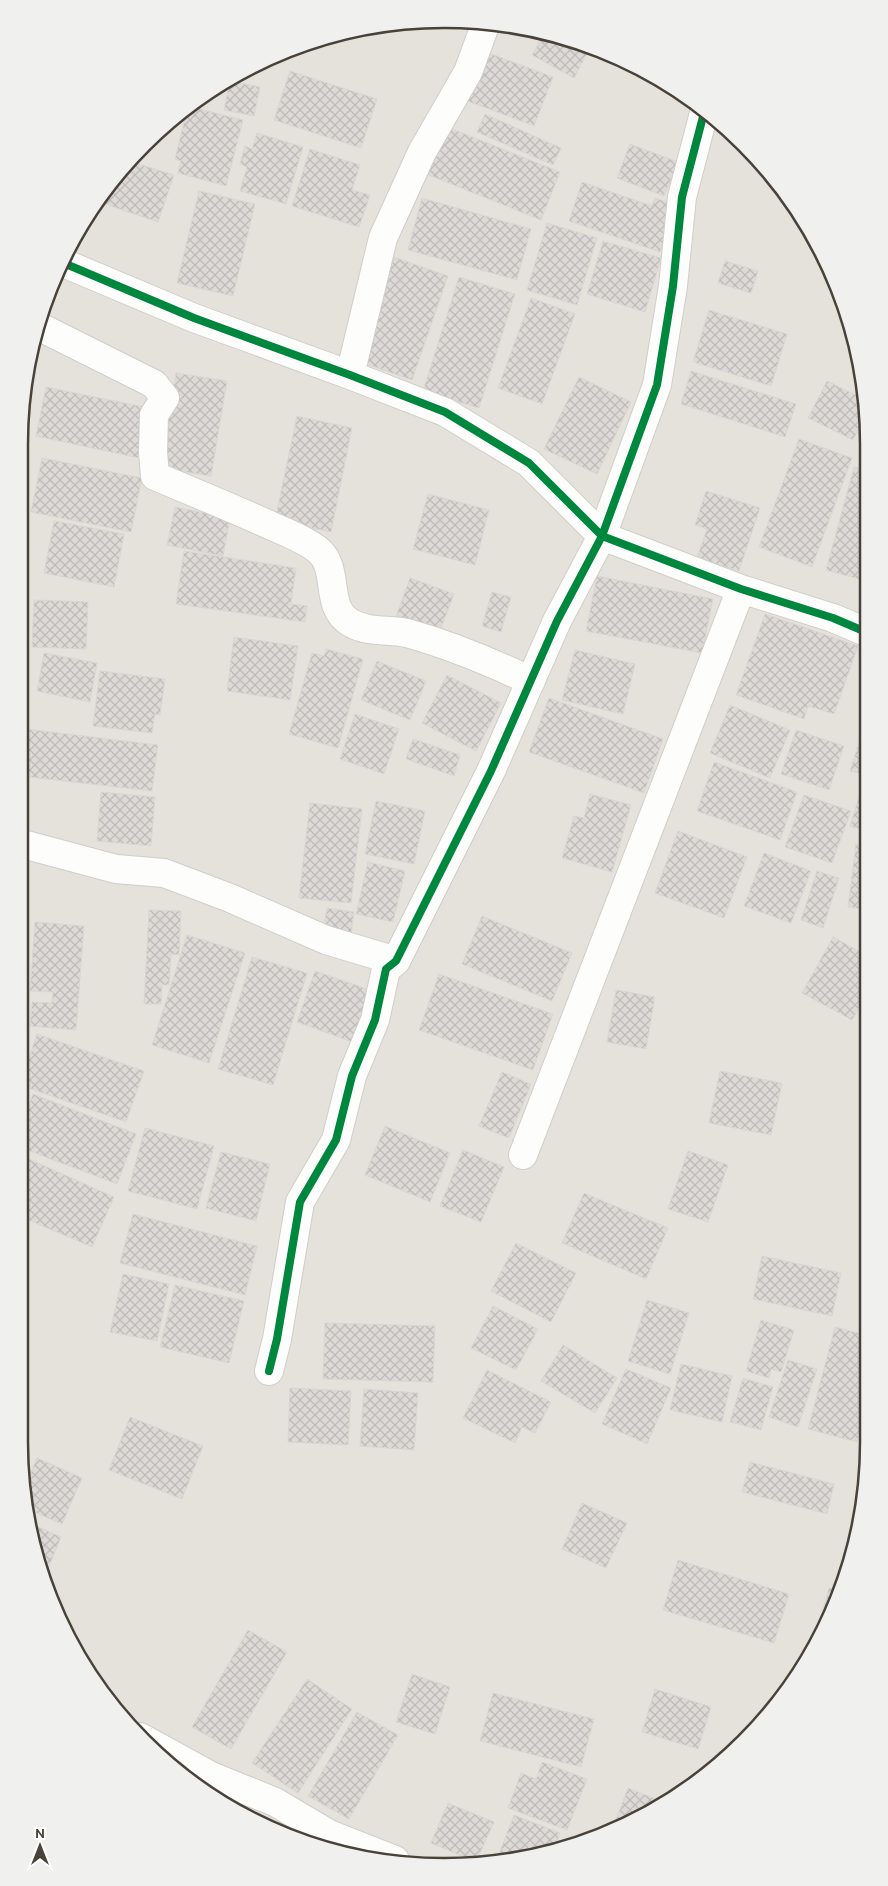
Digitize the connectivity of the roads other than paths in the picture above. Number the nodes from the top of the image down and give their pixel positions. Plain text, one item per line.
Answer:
1 (484, 29) edge
2 (703, 118) edge
3 (68, 265) edge
4 (44, 329) edge
5 (350, 375) junction
6 (602, 536) junction
7 (741, 589) junction
8 (860, 629) edge
9 (531, 681) junction
10 (28, 845) edge
11 (396, 961) junction
12 (523, 1155) dead end
13 (270, 1371) dead end
14 (185, 1768) edge
15 (207, 1783) edge
16 (375, 1852) edge

1 - 5 street
2 - 6 street
3 - 5 street
4 - 9 street
5 - 6 street
6 - 7 street
6 - 9 street
7 - 8 street
7 - 12 street
9 - 11 street
10 - 11 street
11 - 13 street
14 - 15 street
15 - 16 street

